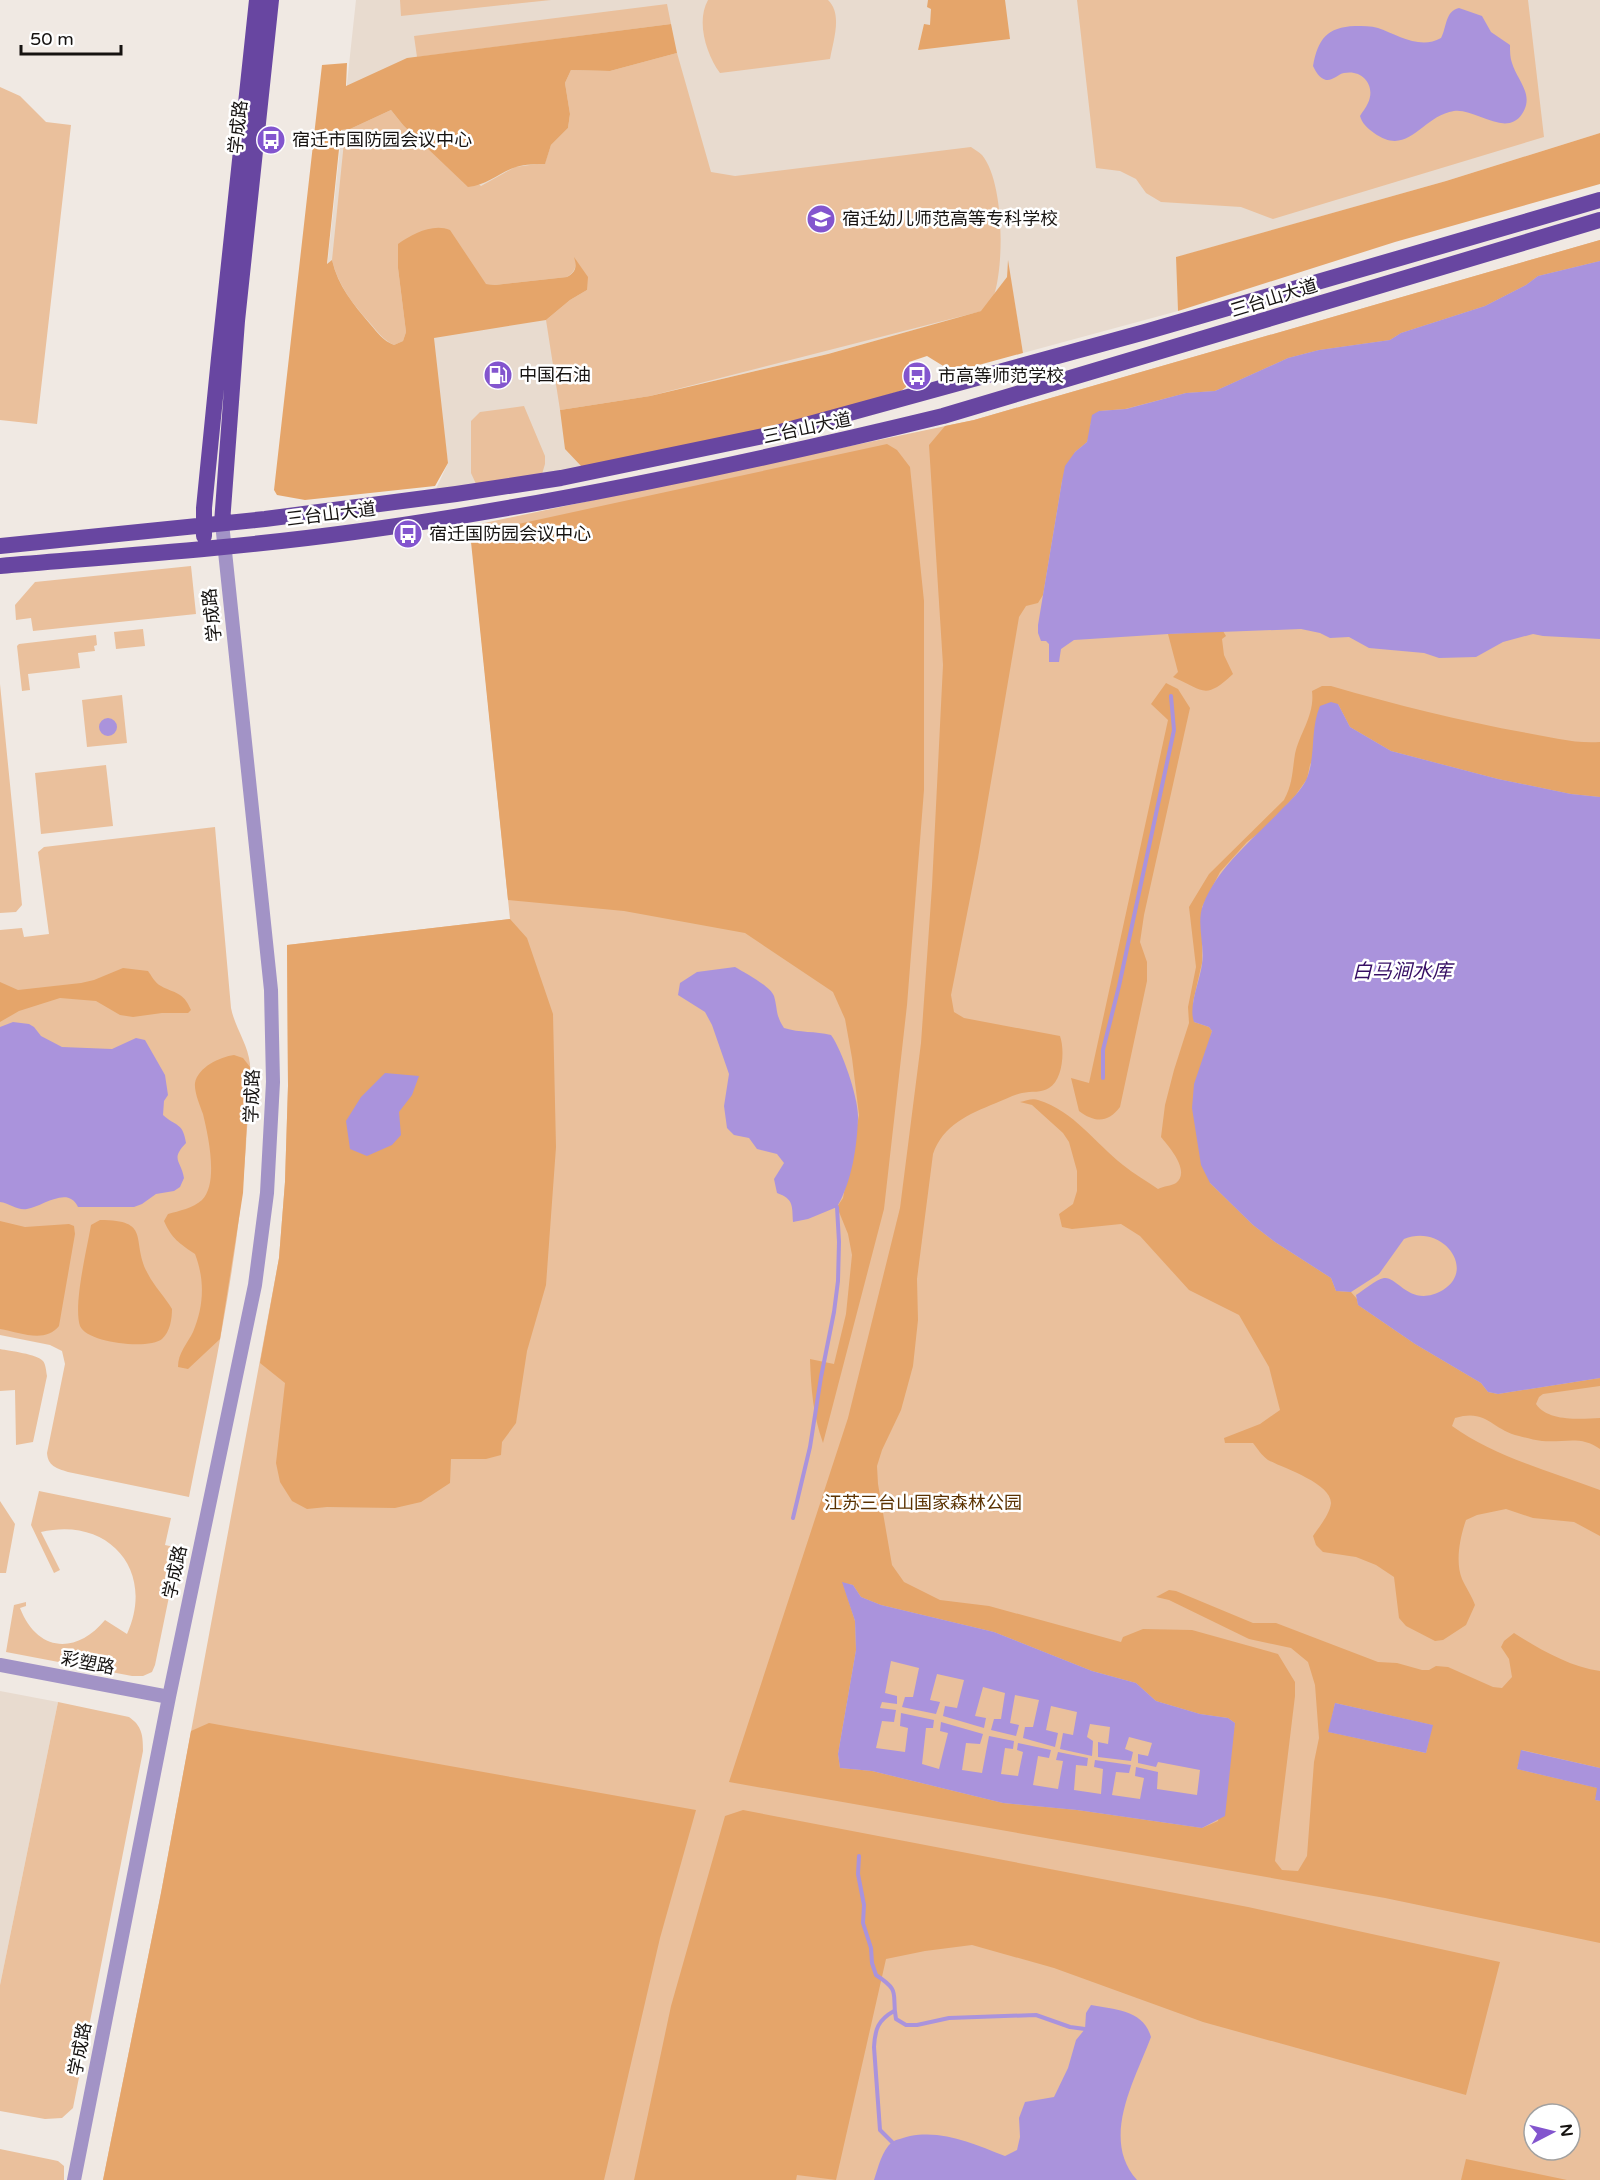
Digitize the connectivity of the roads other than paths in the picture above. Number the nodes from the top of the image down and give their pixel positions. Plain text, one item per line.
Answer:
1 (257, 0) edge
2 (271, 0) edge
3 (1600, 200) edge
4 (1600, 220) edge
5 (222, 523) junction
6 (203, 525) junction
7 (0, 546) edge
8 (224, 546) junction
9 (206, 548) junction
10 (0, 566) edge
11 (0, 1665) edge
12 (169, 1697) junction
13 (74, 2180) edge

1 - 6 main road, 学成路
2 - 5 main road, 学成路
3 - 5 main road, 三台山大道
4 - 8 main road, 三台山大道
5 - 6 main road, 三台山大道
5 - 8 street, 学成路
6 - 7 main road, 三台山大道
6 - 9 main road, 学成路
8 - 9 main road, 三台山大道
8 - 12 street, 学成路
9 - 10 main road, 三台山大道
11 - 12 street, 彩塑路
12 - 13 street, 学成路

